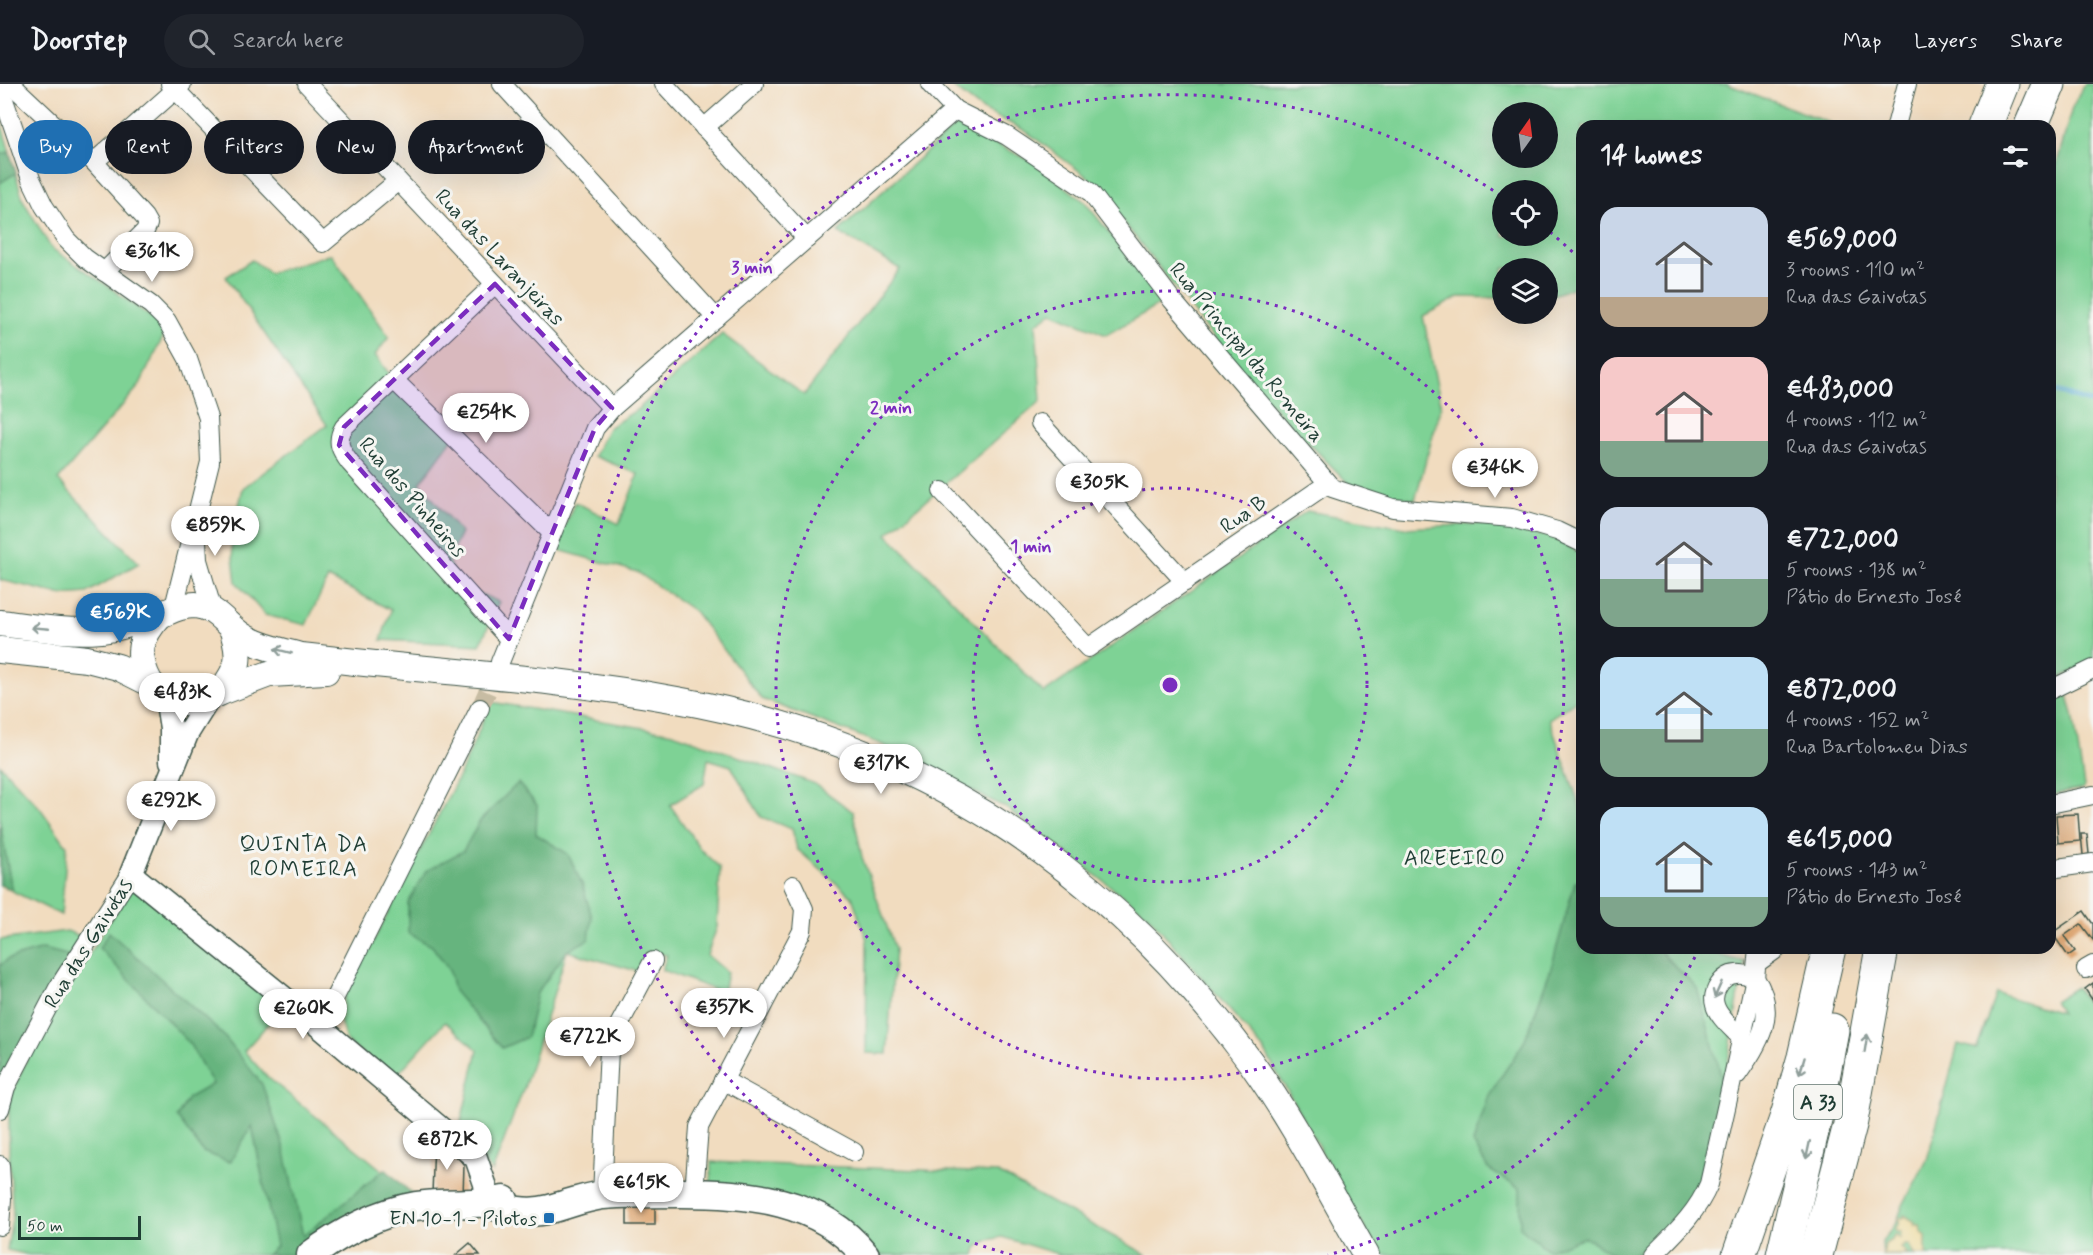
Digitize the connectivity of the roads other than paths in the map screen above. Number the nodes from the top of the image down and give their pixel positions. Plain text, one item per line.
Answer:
1 (11, 84) edge
2 (307, 84) edge
3 (502, 84) edge
4 (664, 84) edge
5 (754, 84) edge
6 (930, 84) edge
7 (1907, 84) edge
8 (2002, 84) edge
9 (2049, 84) edge
10 (176, 86) edge
11 (0, 88) edge
12 (955, 110) junction
13 (1898, 120) edge
14 (1987, 120) edge
15 (2034, 120) edge
16 (704, 128) junction
17 (94, 162) junction
18 (398, 181) junction
19 (807, 239) junction
20 (104, 272) junction
21 (495, 284) junction
22 (716, 318) junction
23 (394, 380) junction
24 (612, 408) junction
25 (1040, 423) dead end
26 (1327, 484) junction
27 (942, 491) dead end
28 (200, 505) junction
29 (552, 533) junction
30 (1576, 540) edge
31 (1185, 582) junction
32 (213, 610) junction
33 (167, 611) junction
34 (0, 623) edge
35 (233, 631) junction
36 (509, 639) junction
37 (0, 650) edge
38 (500, 662) tunnel mouth
39 (2093, 669) edge
40 (2056, 687) edge
41 (158, 690) junction
42 (215, 695) junction
43 (480, 708) tunnel mouth
44 (170, 775) junction
45 (2093, 795) edge
46 (2056, 803) edge
47 (2093, 863) edge
48 (2056, 868) edge
49 (131, 874) junction
50 (793, 885) dead end
51 (1770, 954) edge
52 (1828, 954) edge
53 (1845, 954) edge
54 (1881, 954) edge
55 (652, 961) dead end
56 (1757, 963) edge
57 (320, 1027) junction
58 (1741, 1038) junction
59 (723, 1080) junction
60 (1731, 1084) junction
61 (0, 1109) edge
62 (1851, 1121) junction
63 (854, 1152) dead end
64 (0, 1165) edge
65 (694, 1193) junction
66 (588, 1198) junction
67 (487, 1204) junction
68 (0, 1226) edge
69 (311, 1255) edge
70 (865, 1255) edge
71 (1354, 1255) edge
72 (1366, 1255) edge
73 (1653, 1255) edge
74 (1739, 1255) edge
75 (1782, 1255) edge
76 (1816, 1255) edge
77 (1835, 1255) edge

1 - 17 street
2 - 18 street, Rua das Laranjeiras
3 - 22 street
4 - 16 street
5 - 16 street
6 - 12 street, Rua Principal da Romeira
7 - 13 street
8 - 14 highway
9 - 15 highway
10 - 17 street
10 - 18 street
11 - 20 street
12 - 19 street
12 - 26 street, Rua Principal da Romeira
16 - 19 street
17 - 20 street
18 - 21 street, Rua das Laranjeiras
19 - 22 street
20 - 28 street
21 - 23 street, Rua dos Pinheiros
21 - 24 street, Rua das Laranjeiras
22 - 24 street
23 - 29 street
23 - 36 street, Rua dos Pinheiros
24 - 29 street
25 - 31 street
26 - 30 street, Rua Principal da Romeira
26 - 31 street, Rua B
27 - 31 street, Rua B
28 - 32 street
28 - 33 street
29 - 36 street
32 - 33 main road
32 - 35 main road
33 -> 34 main road
33 - 41 main road
35 - 42 main road
72 -> 35 main road
36 - 38 street
37 - 41 main road
39 - 40 street
41 - 42 main road
41 - 44 street
42 - 44 street, Rua das Gaivotas
42 - 71 main road
43 - 57 street
44 - 49 street, Rua das Gaivotas
45 - 46 street
47 - 48 street
49 - 57 street
49 - 61 street, Rua das Gaivotas
50 - 59 street
51 - 56 street
52 -> 74 highway
53 -> 75 highway, A 33
62 -> 54 highway, A 33
55 - 66 street
56 - 58 street
56 -> 58 street
56 - 60 street
57 - 67 street
58 - 60 street
59 - 63 street
59 - 65 street
60 - 73 street
62 - 76 highway, A 33
62 - 77 highway
64 - 68 street
65 - 66 main road
65 - 70 main road
66 - 67 main road
67 - 69 main road

